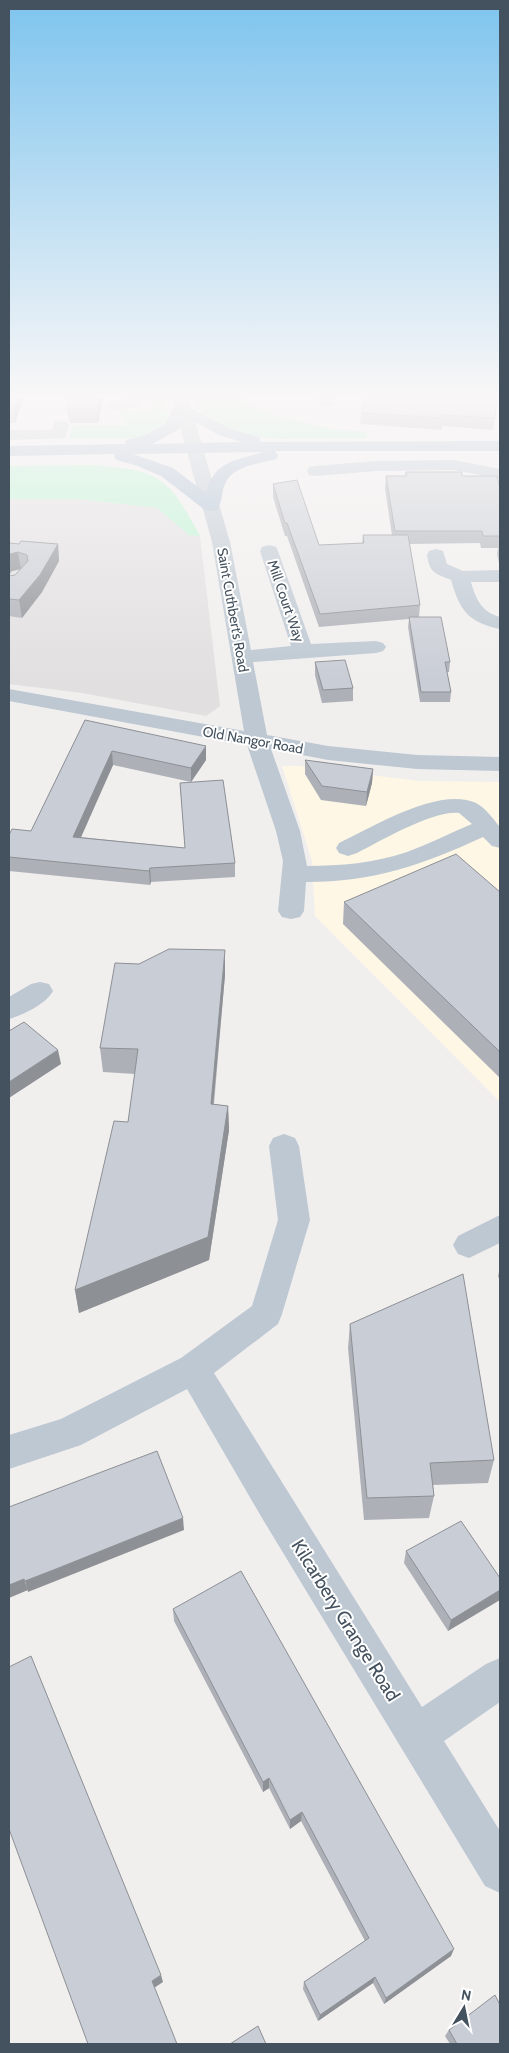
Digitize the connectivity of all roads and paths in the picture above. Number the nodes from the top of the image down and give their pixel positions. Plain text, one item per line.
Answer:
1 (191, 490) edge
2 (206, 490) edge
3 (215, 490) edge
4 (211, 506) junction
5 (269, 551) dead end
6 (436, 555) dead end
7 (500, 576) edge
8 (460, 577) junction
9 (499, 623) edge
10 (376, 647) dead end
11 (303, 651) junction
12 (241, 657) junction
13 (9, 695) edge
14 (257, 742) junction
15 (500, 764) edge
16 (493, 834) edge
17 (440, 846) junction
18 (348, 848) dead end
19 (463, 864) edge
20 (294, 874) junction
21 (291, 911) dead end
22 (40, 991) dead end
23 (9, 1010) edge
24 (284, 1146) dead end
25 (500, 1228) edge
26 (469, 1245) dead end
27 (193, 1368) junction
28 (9, 1452) edge
29 (500, 1678) edge
30 (417, 1735) junction
31 (500, 1871) edge

1 - 4 main road
2 - 4 street, Saint Cuthbert’s Road
3 - 4 main road
4 - 12 street, Saint Cuthbert’s Road
5 - 11 street, Mill Court Way
6 - 8 street
7 - 8 street
8 - 9 street
10 - 11 street, Mill Court Way
11 - 12 street, Mill Court Way
12 - 14 street, Saint Cuthbert’s Road
13 - 14 street, Old Nangor Road
14 - 15 street, Old Nangor Road
14 - 20 street, Saint Cuthbert’s Road
16 - 17 street
16 - 18 street
17 - 19 street
17 - 20 street
20 - 21 street, Saint Cuthbert’s Road
22 - 23 street
24 - 27 street
25 - 26 street
27 - 28 street
27 - 30 street, Kilcarbery Grange Road
29 - 30 street
30 - 31 street, Kilcarbery Grange Road

